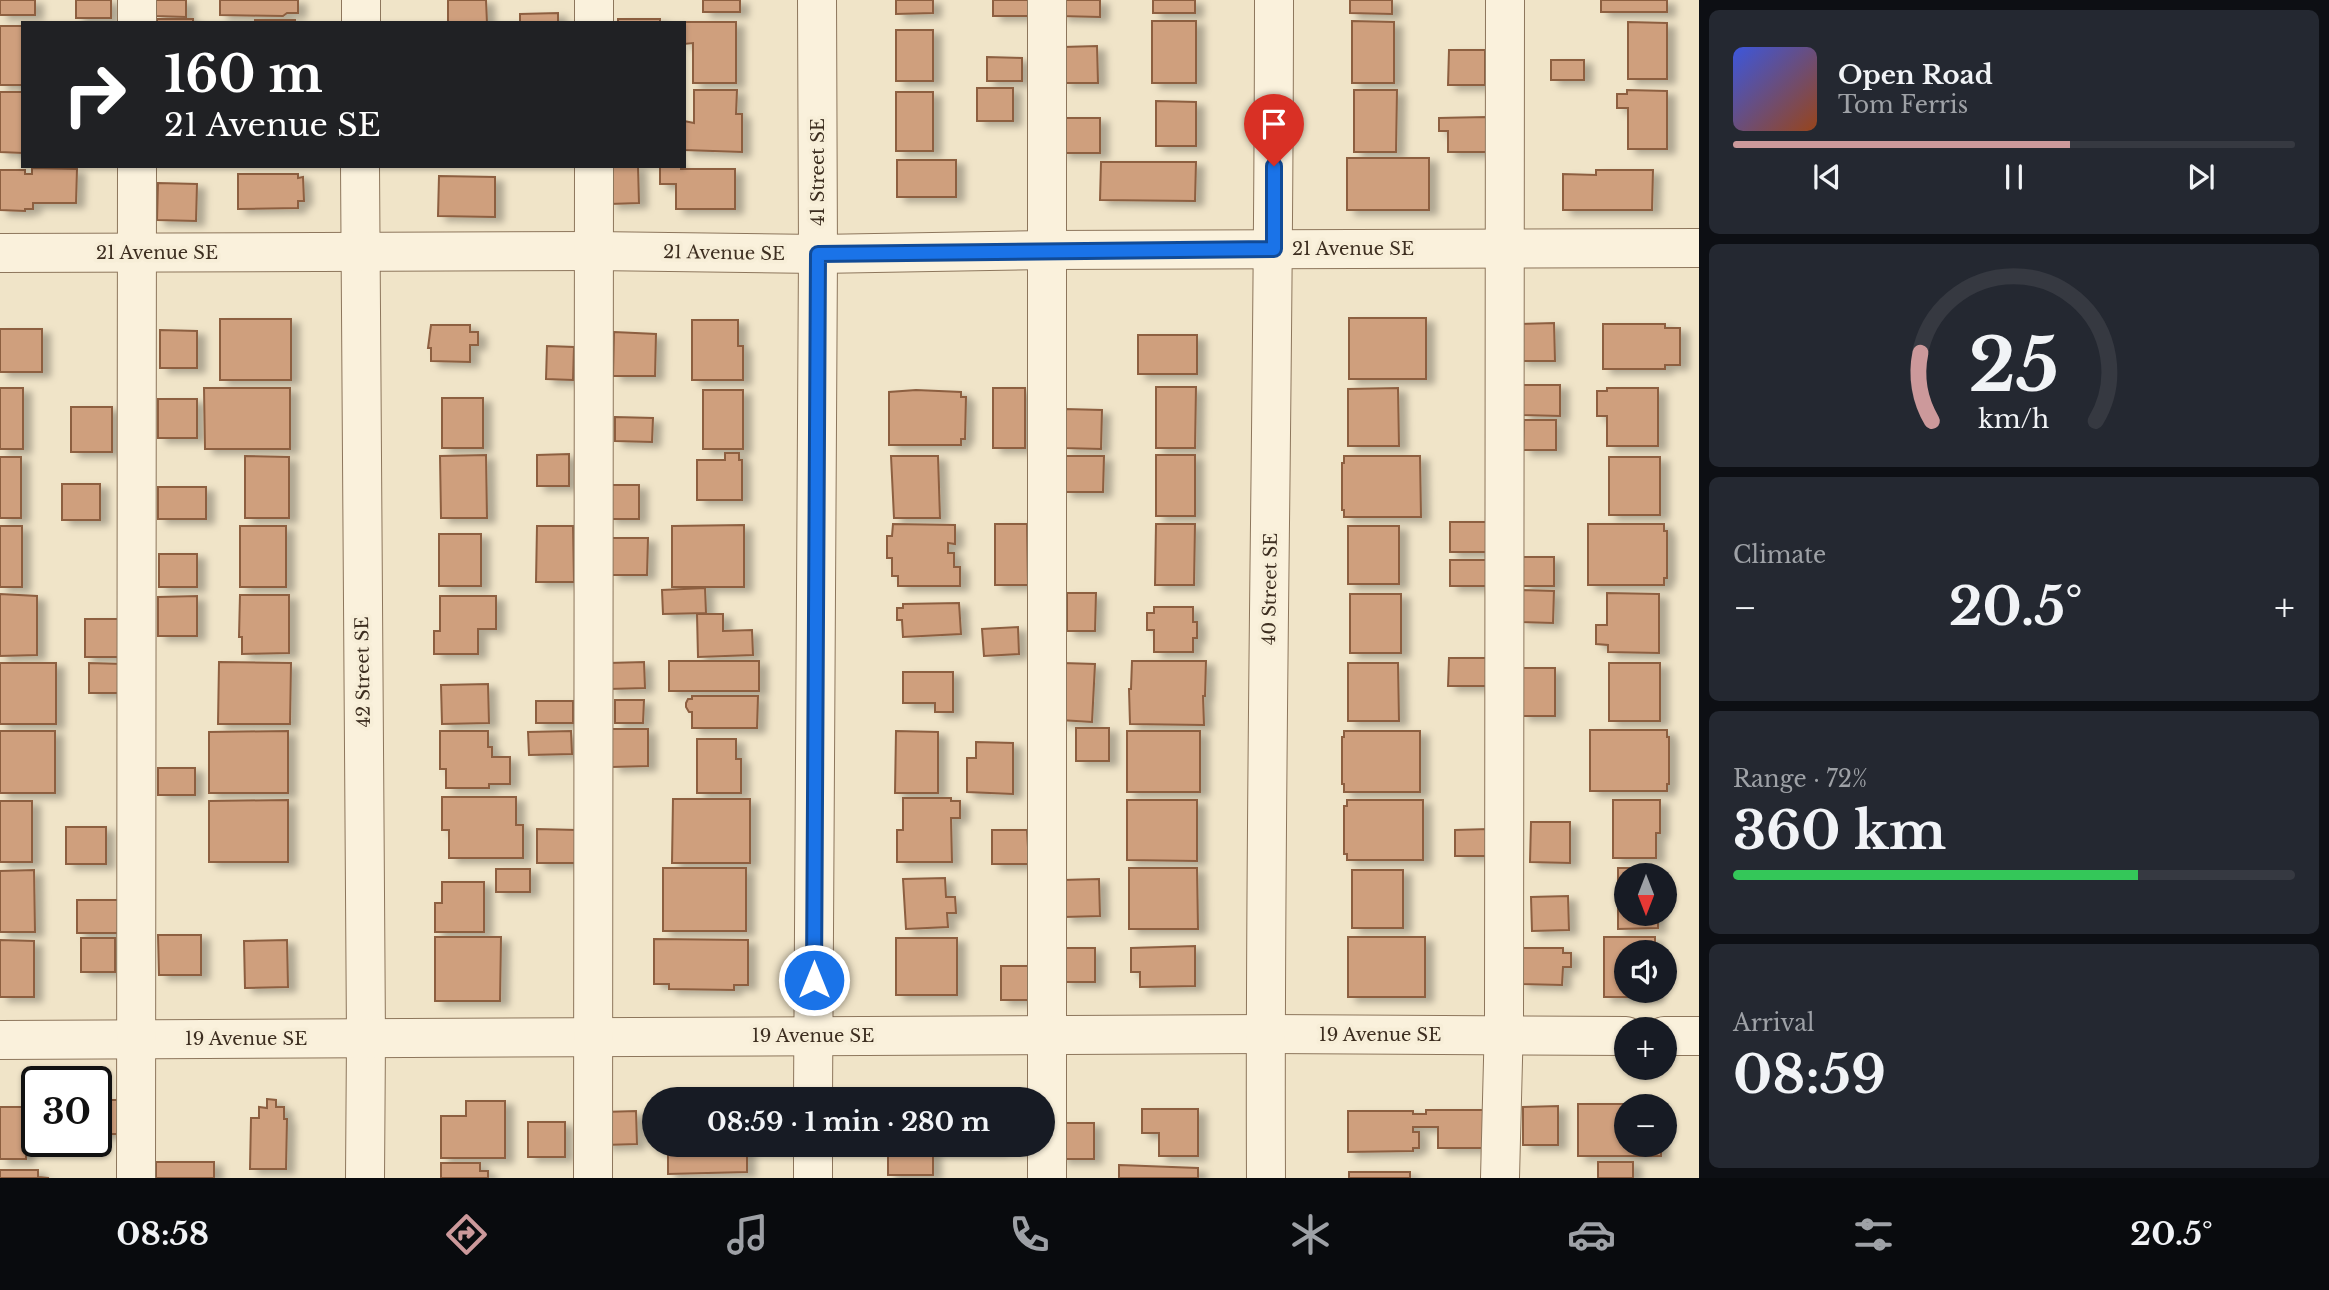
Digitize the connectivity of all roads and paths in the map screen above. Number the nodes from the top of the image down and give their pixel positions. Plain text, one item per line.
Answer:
1 (137, 0) edge
2 (361, 0) edge
3 (594, 0) edge
4 (817, 0) edge
5 (1047, 0) edge
6 (1274, 0) edge
7 (1505, 0) edge
8 (137, 21) edge
9 (361, 21) edge
10 (594, 21) edge
11 (137, 168) edge
12 (360, 168) edge
13 (594, 168) edge
14 (1699, 248) edge
15 (1274, 249) junction
16 (1504, 249) junction
17 (1048, 250) junction
18 (594, 251) junction
19 (359, 252) junction
20 (0, 253) edge
21 (137, 253) junction
22 (818, 254) junction
23 (1265, 1034) junction
24 (1048, 1035) junction
25 (1503, 1035) junction
26 (814, 1036) junction
27 (1614, 1036) edge
28 (1677, 1036) edge
29 (1699, 1036) edge
30 (593, 1037) junction
31 (366, 1038) junction
32 (137, 1039) junction
33 (0, 1040) edge
34 (813, 1087) edge
35 (813, 1157) edge
36 (136, 1178) edge
37 (365, 1178) edge
38 (593, 1178) edge
39 (813, 1178) edge
40 (1047, 1178) edge
41 (1266, 1178) edge
42 (1500, 1178) edge

1 - 8 street
2 - 9 street
3 - 10 street
4 - 22 street, 41 Street SE
5 - 17 street
6 - 15 street, 40 Street SE
7 - 16 street
11 - 21 street
12 - 19 street, 42 Street SE
13 - 18 street
14 - 16 street, 21 Avenue SE
15 - 16 street, 21 Avenue SE
15 - 17 street, 21 Avenue SE
15 - 23 street, 40 Street SE
16 - 25 street
17 - 22 street, 21 Avenue SE
17 - 24 street
18 - 19 street, 21 Avenue SE
18 - 22 street, 21 Avenue SE
18 - 30 street
19 - 21 street, 21 Avenue SE
19 - 31 street, 42 Street SE
20 - 21 street, 21 Avenue SE
21 - 32 street
22 - 26 street, 41 Street SE
23 - 24 street, 19 Avenue SE
23 - 25 street, 19 Avenue SE
23 - 41 street, 40 Street SE
24 - 26 street, 19 Avenue SE
24 - 40 street
25 - 27 street, 19 Avenue SE
25 - 42 street
26 - 30 street, 19 Avenue SE
26 - 34 street, 41 Street SE
28 - 29 street
30 - 31 street, 19 Avenue SE
30 - 38 street
31 - 32 street, 19 Avenue SE
31 - 37 street, 42 Street SE
32 - 33 street, 19 Avenue SE
32 - 36 street
35 - 39 street

